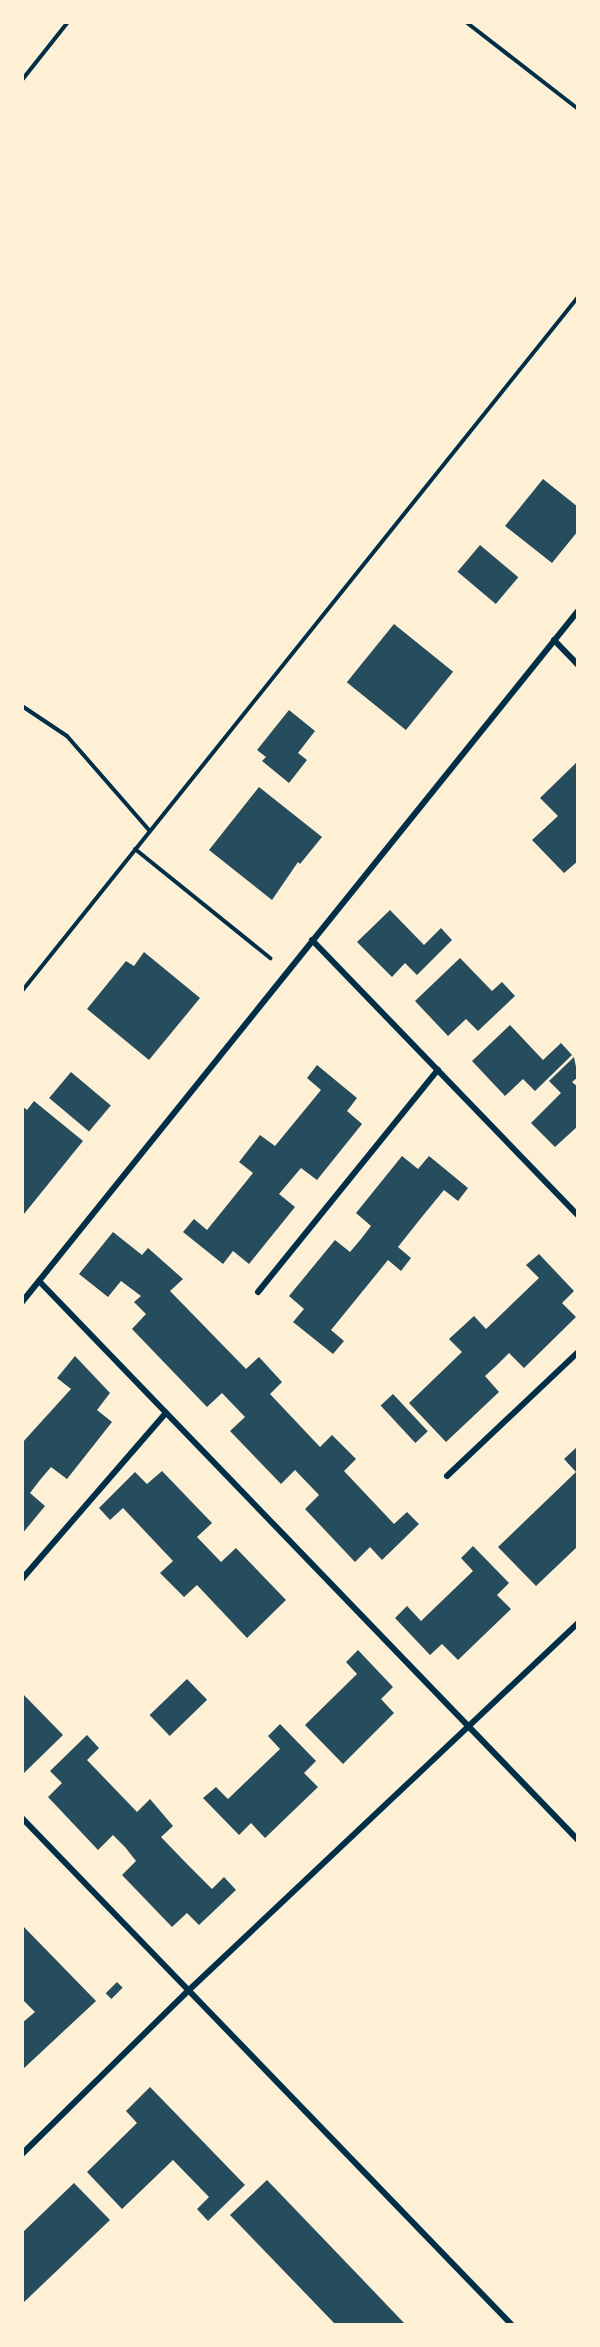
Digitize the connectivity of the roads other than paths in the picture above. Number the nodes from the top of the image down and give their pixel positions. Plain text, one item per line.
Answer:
1 (578, 611) edge
2 (554, 640) junction
3 (578, 665) edge
4 (312, 940) junction
5 (438, 1070) junction
6 (578, 1215) edge
7 (39, 1281) junction
8 (258, 1293) dead end
9 (22, 1302) edge
10 (578, 1352) edge
11 (166, 1413) junction
12 (447, 1476) dead end
13 (22, 1579) edge
14 (578, 1623) edge
15 (469, 1726) junction
16 (22, 1818) edge
17 (578, 1840) edge
18 (189, 1990) junction
19 (22, 2154) edge
20 (511, 2325) edge

1 - 2 street
2 - 3 street
2 - 4 street
4 - 5 street
4 - 7 street
5 - 6 street
5 - 8 street
7 - 9 street
7 - 11 street
10 - 12 street
11 - 13 street
11 - 15 street
14 - 15 street
15 - 17 street
15 - 18 street
16 - 18 street
18 - 19 street
18 - 20 street

